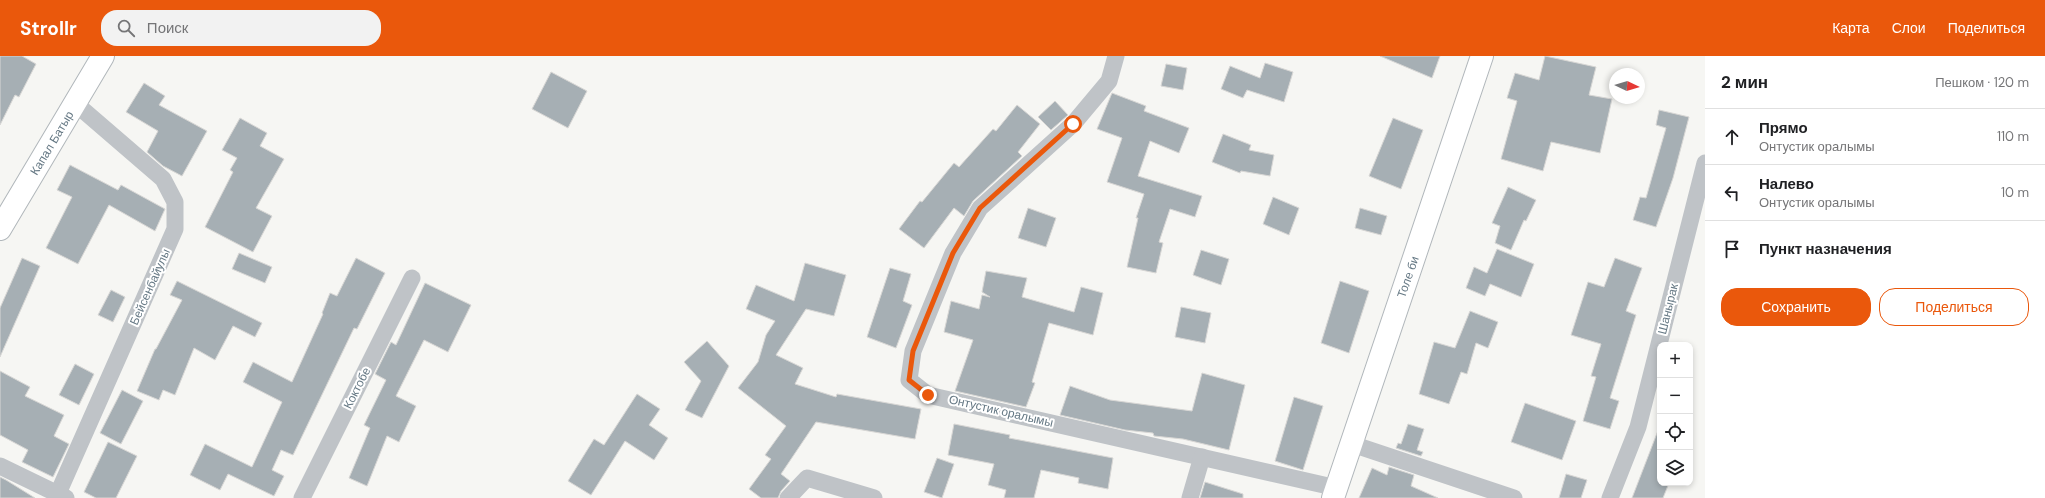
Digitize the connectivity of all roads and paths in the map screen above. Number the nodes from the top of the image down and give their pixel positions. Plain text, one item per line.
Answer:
1 (103, 56) edge
2 (1116, 56) edge
3 (1482, 56) edge
4 (76, 104) junction
5 (1705, 163) edge
6 (0, 229) edge
7 (412, 278) dead end
8 (1352, 444) junction
9 (1202, 457) junction
10 (0, 466) edge
11 (1335, 493) edge
12 (60, 497) edge
13 (302, 498) edge
14 (788, 498) edge
15 (874, 498) edge
16 (1190, 498) edge
17 (1514, 498) edge
18 (1610, 498) edge

1 - 4 main road, Капал Батыр
2 - 9 street, Онтустик оралымы
3 - 8 main road, Толе би
4 - 6 main road, Капал Батыр
4 - 12 street, Бейсенбайулы
5 - 18 street, Шанырак
7 - 13 street, Коктобе
8 - 11 main road, Толе би
8 - 17 street
9 - 11 street, Онтустик оралымы
9 - 16 street
10 - 12 street
14 - 15 street

